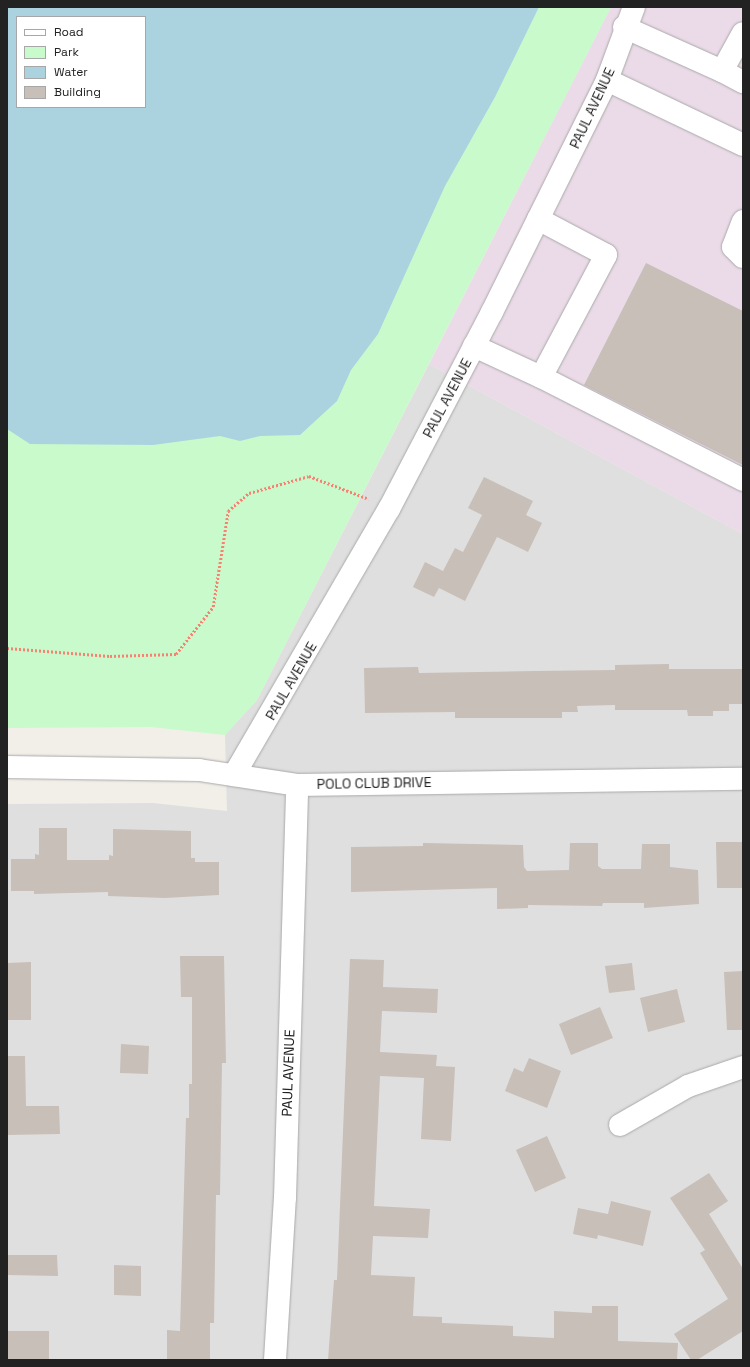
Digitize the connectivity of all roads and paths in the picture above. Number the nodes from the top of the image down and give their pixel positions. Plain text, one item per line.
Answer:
1 (634, 7) edge
2 (624, 27) junction
3 (743, 33) edge
4 (722, 71) junction
5 (607, 80) junction
6 (743, 82) edge
7 (743, 145) edge
8 (538, 220) junction
9 (743, 221) edge
10 (743, 257) edge
11 (474, 346) junction
12 (541, 376) junction
13 (743, 480) edge
14 (389, 509) junction
15 (7, 648) edge
16 (7, 767) edge
17 (234, 775) junction
18 (743, 779) edge
19 (297, 785) junction
20 (743, 1067) edge
21 (620, 1125) dead end
22 (275, 1360) edge

1 - 2 street, PAUL AVENUE
2 - 4 street
2 - 5 street, PAUL AVENUE
3 - 4 street
4 - 6 street
5 - 7 street
5 - 8 street, PAUL AVENUE
8 - 11 street, PAUL AVENUE
8 - 12 street
9 - 10 street
11 - 12 street
11 - 14 street, PAUL AVENUE
12 - 13 street
14 - 15 path
14 - 17 street, PAUL AVENUE
16 - 17 street, POLO CLUB DRIVE
17 - 19 street, POLO CLUB DRIVE
18 - 19 street, POLO CLUB DRIVE
19 - 22 street, PAUL AVENUE
20 - 21 street

